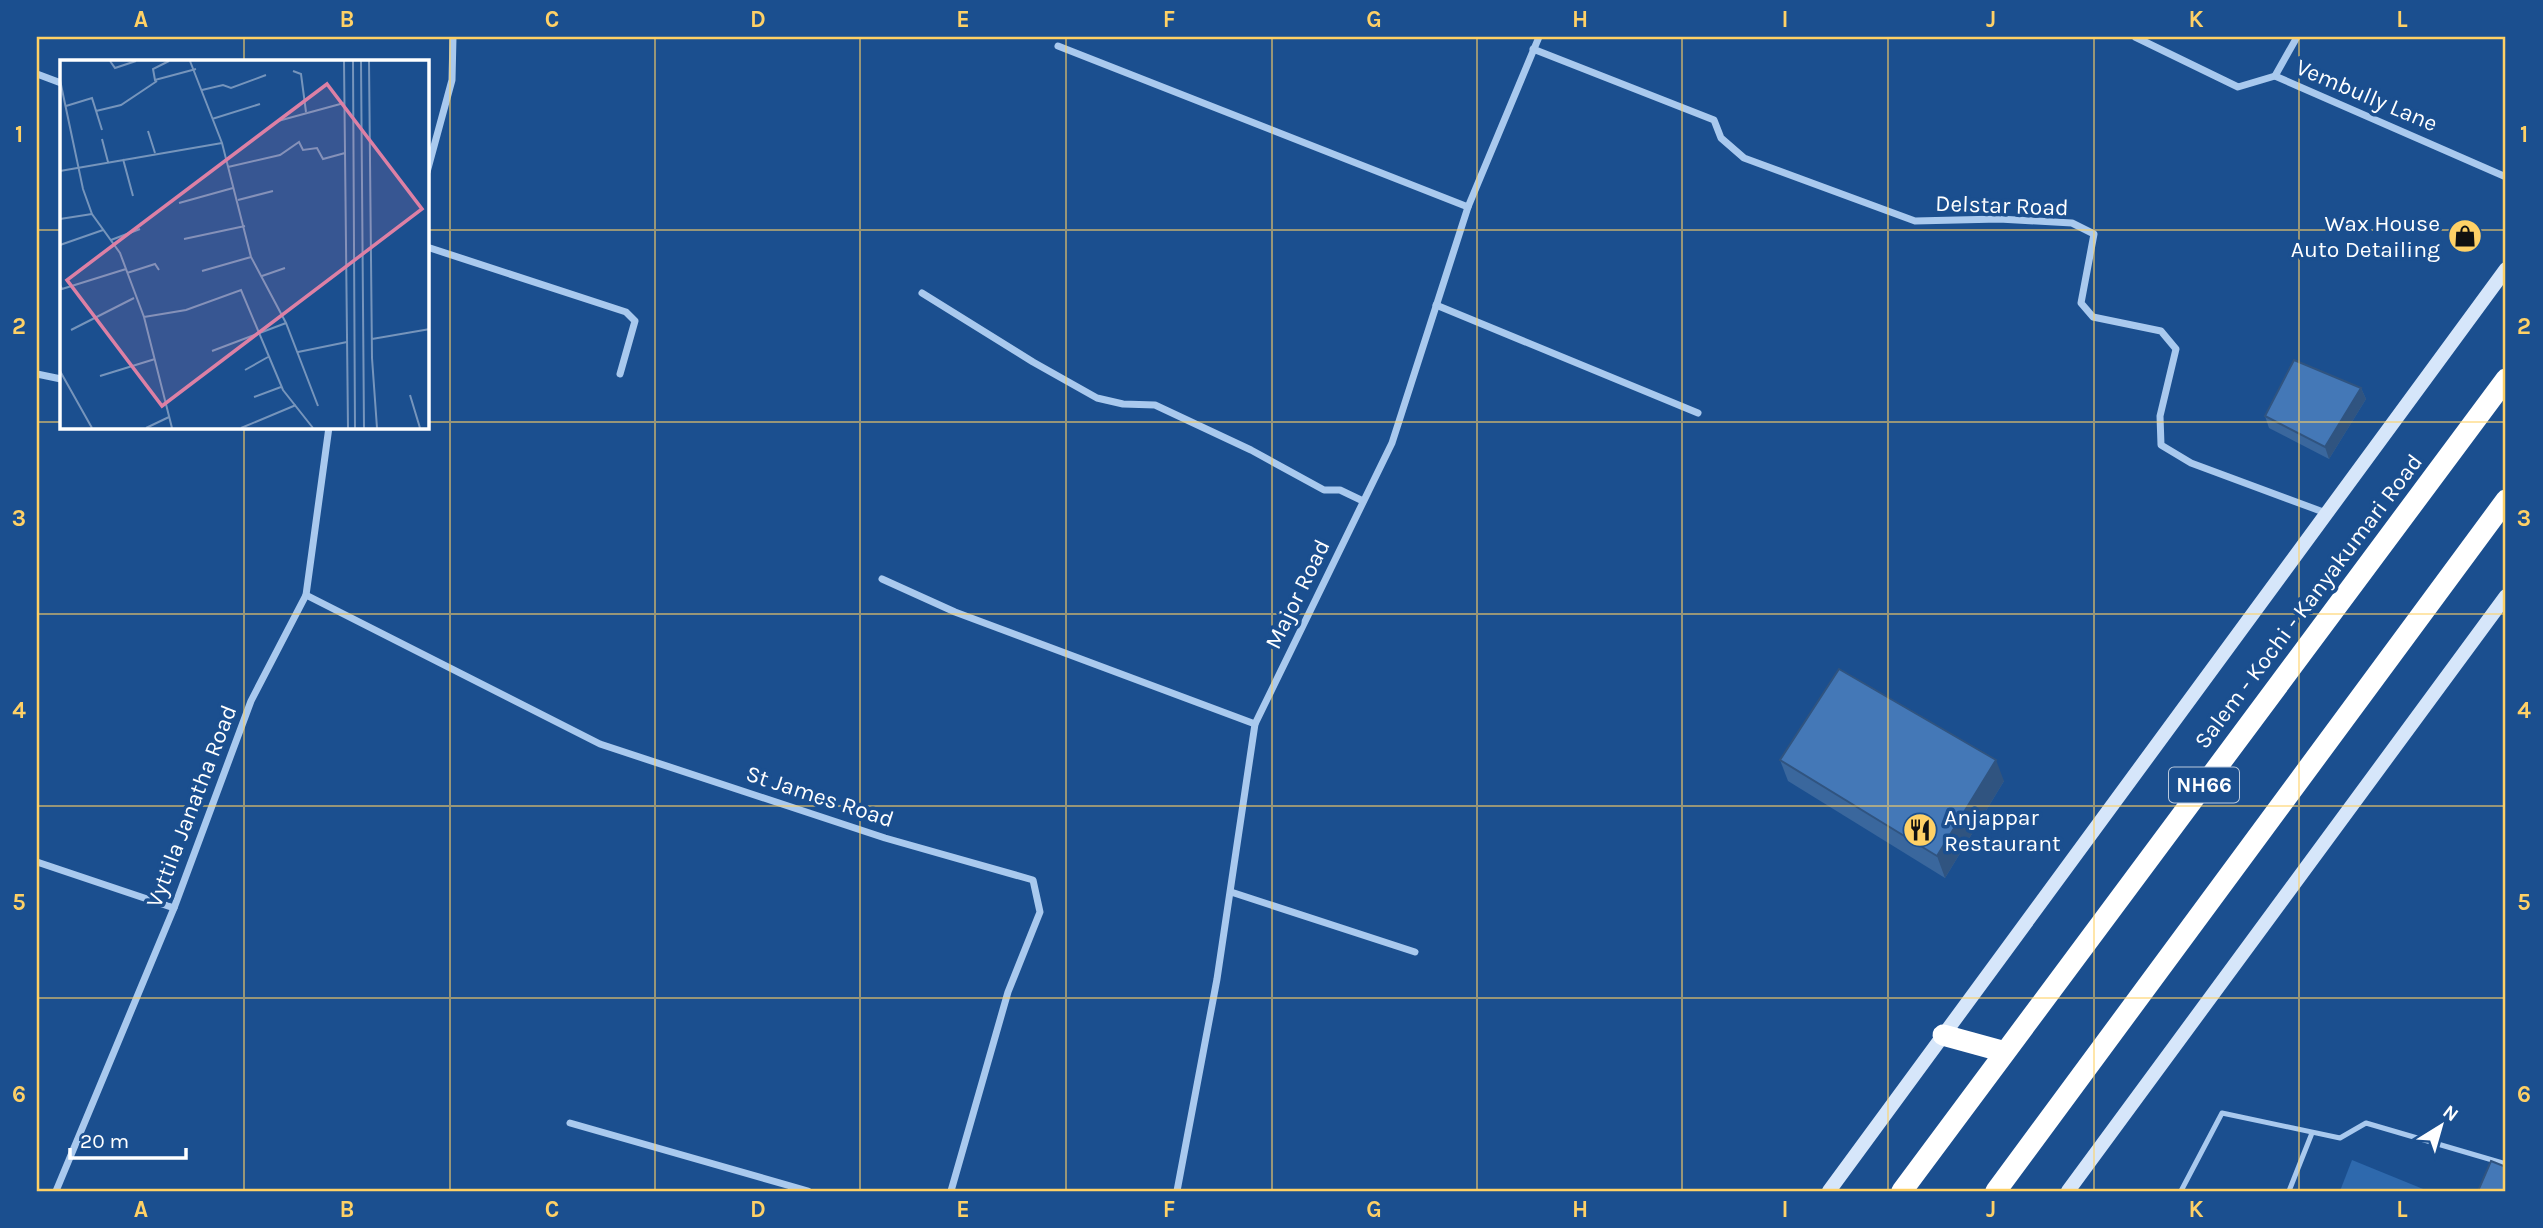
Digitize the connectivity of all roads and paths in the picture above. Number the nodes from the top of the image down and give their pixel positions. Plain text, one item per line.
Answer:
1 (453, 37) edge
2 (1539, 37) edge
3 (2135, 37) edge
4 (2297, 37) edge
5 (1058, 46) dead end
6 (1533, 49) junction
7 (37, 74) edge
8 (2275, 76) junction
9 (60, 83) edge
10 (429, 165) edge
11 (2506, 177) edge
12 (1468, 207) junction
13 (429, 248) edge
14 (2506, 269) edge
15 (922, 293) dead end
16 (1436, 306) junction
17 (37, 374) edge
18 (620, 374) dead end
19 (60, 379) edge
20 (2506, 379) edge
21 (1698, 413) dead end
22 (329, 429) edge
23 (2506, 499) edge
24 (1363, 500) junction
25 (2327, 513) junction
26 (882, 579) dead end
27 (306, 595) junction
28 (2506, 596) edge
29 (1255, 724) junction
30 (37, 863) edge
31 (1231, 892) junction
32 (174, 908) junction
33 (1415, 952) dead end
34 (1943, 1035) junction
35 (2005, 1052) junction
36 (570, 1124) dead end
37 (2312, 1133) junction
38 (2506, 1164) edge
39 (2074, 1189) edge
40 (56, 1191) edge
41 (808, 1191) edge
42 (951, 1191) edge
43 (1177, 1191) edge
44 (1829, 1191) edge
45 (1902, 1191) edge
46 (1997, 1191) edge
47 (2181, 1191) edge
48 (2289, 1191) edge

1 - 10 street
2 - 6 street, Major Road
3 - 8 street, Vembully Lane
4 - 8 street
5 - 12 street
6 - 12 street, Major Road
6 - 25 street, Delstar Road
7 - 9 street
8 - 11 street, Vembully Lane
12 - 16 street, Major Road
13 - 18 street
14 - 25 street
15 - 24 street
16 - 21 street
16 - 24 street, Major Road
17 - 19 street
20 - 35 highway, Salem - Kochi - Kanyakumari Road / NH66
22 - 27 street, Vyttila Janatha Road
23 - 46 highway
24 - 29 street, Major Road
25 - 34 street
26 - 29 street
27 - 32 street, Vyttila Janatha Road
27 - 42 street, St James Road
28 - 39 street
29 - 31 street, Major Road
30 - 32 street
31 - 33 street
31 - 43 street, Major Road
32 - 40 street, Vyttila Janatha Road
34 - 35 highway
34 - 44 street
35 - 45 highway, Salem - Kochi - Kanyakumari Road / NH66
36 - 41 street
37 - 38 lane
37 - 47 lane
37 - 48 lane

